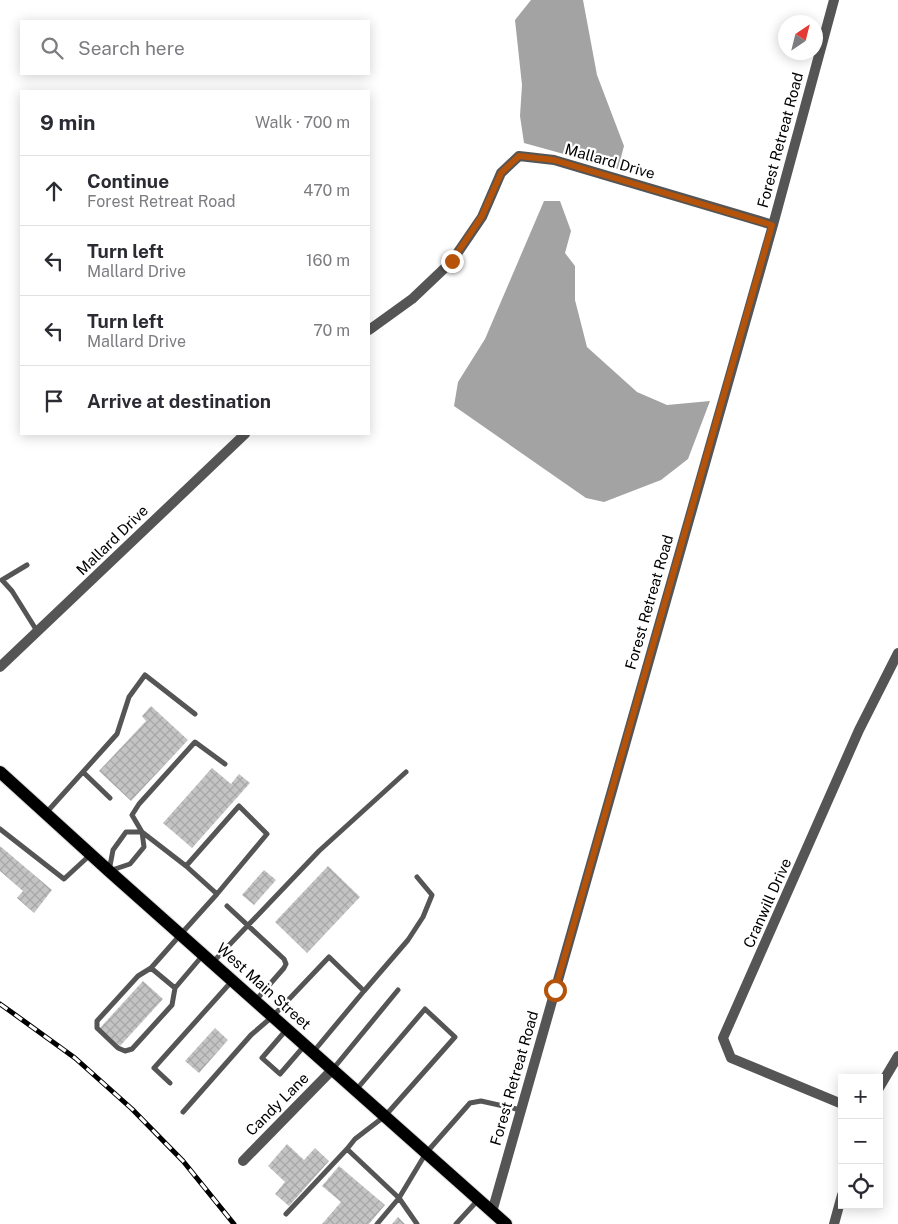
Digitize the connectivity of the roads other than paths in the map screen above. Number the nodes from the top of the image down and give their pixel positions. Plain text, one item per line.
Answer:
1 (834, 0) edge
2 (772, 225) junction
3 (370, 329) edge
4 (244, 435) edge
5 (27, 565) dead end
6 (38, 631) junction
7 (898, 653) edge
8 (0, 667) edge
9 (196, 714) dead end
10 (225, 764) dead end
11 (0, 772) edge
12 (83, 772) junction
13 (406, 772) dead end
14 (110, 798) dead end
15 (46, 813) junction
16 (0, 829) edge
17 (142, 832) junction
18 (90, 854) junction
19 (186, 866) junction
20 (109, 871) junction
21 (417, 877) dead end
22 (217, 894) junction
23 (227, 906) dead end
24 (248, 926) junction
25 (180, 934) junction
26 (208, 958) junction
27 (151, 968) junction
28 (233, 980) junction
29 (175, 988) junction
30 (398, 990) dead end
31 (364, 991) junction
32 (255, 1000) junction
33 (273, 1016) junction
34 (287, 1029) junction
35 (309, 1048) junction
36 (898, 1056) edge
37 (333, 1069) junction
38 (883, 1081) edge
39 (170, 1083) dead end
40 (356, 1090) junction
41 (838, 1102) edge
42 (521, 1110) junction
43 (183, 1112) dead end
44 (385, 1116) junction
45 (347, 1149) junction
46 (426, 1153) junction
47 (243, 1160) dead end
48 (399, 1198) junction
49 (478, 1200) junction
50 (838, 1209) edge
51 (492, 1212) junction
52 (286, 1214) dead end
53 (377, 1224) edge
54 (417, 1224) edge
55 (456, 1224) edge
56 (506, 1224) edge
57 (834, 1224) edge

1 - 2 street, Forest Retreat Road
2 - 3 street, Mallard Drive
2 - 42 street, Forest Retreat Road
4 - 6 street, Mallard Drive
5 - 6 lane
6 - 8 street, Mallard Drive
7 - 41 street, Cranwill Drive
9 - 12 lane
10 - 17 lane
11 - 15 main road, West Main Street
12 - 14 lane
12 - 15 lane
13 - 24 lane
15 - 18 main road, West Main Street
16 - 18 lane
17 - 19 lane
17 - 20 lane
17 - 20 lane
18 - 20 main road, West Main Street
19 - 22 lane
19 - 22 lane
20 - 25 main road, West Main Street
21 - 31 lane
22 - 25 lane
23 - 24 lane
24 - 26 lane
24 - 32 lane
25 - 26 main road, West Main Street
25 - 27 lane
26 - 28 main road, West Main Street
26 - 29 lane
27 - 29 lane
27 - 29 lane
28 - 32 main road, West Main Street
28 - 39 lane
30 - 37 lane
31 - 33 lane
31 - 35 lane
32 - 33 main road, West Main Street
33 - 34 main road, West Main Street
33 - 43 lane
34 - 35 main road, West Main Street
34 - 35 lane
35 - 37 main road, West Main Street
36 - 38 street
37 - 40 main road, West Main Street
37 - 47 street, Candy Lane
40 - 44 main road, West Main Street
40 - 44 lane
42 - 46 lane
42 - 51 street, Forest Retreat Road
44 - 45 lane
44 - 46 main road, West Main Street
45 - 48 lane
45 - 52 lane
46 - 48 lane
46 - 49 main road, West Main Street
48 - 53 lane
48 - 54 lane
49 - 51 main road, West Main Street
49 - 55 lane
50 - 57 street
51 - 56 main road, West Main Street

